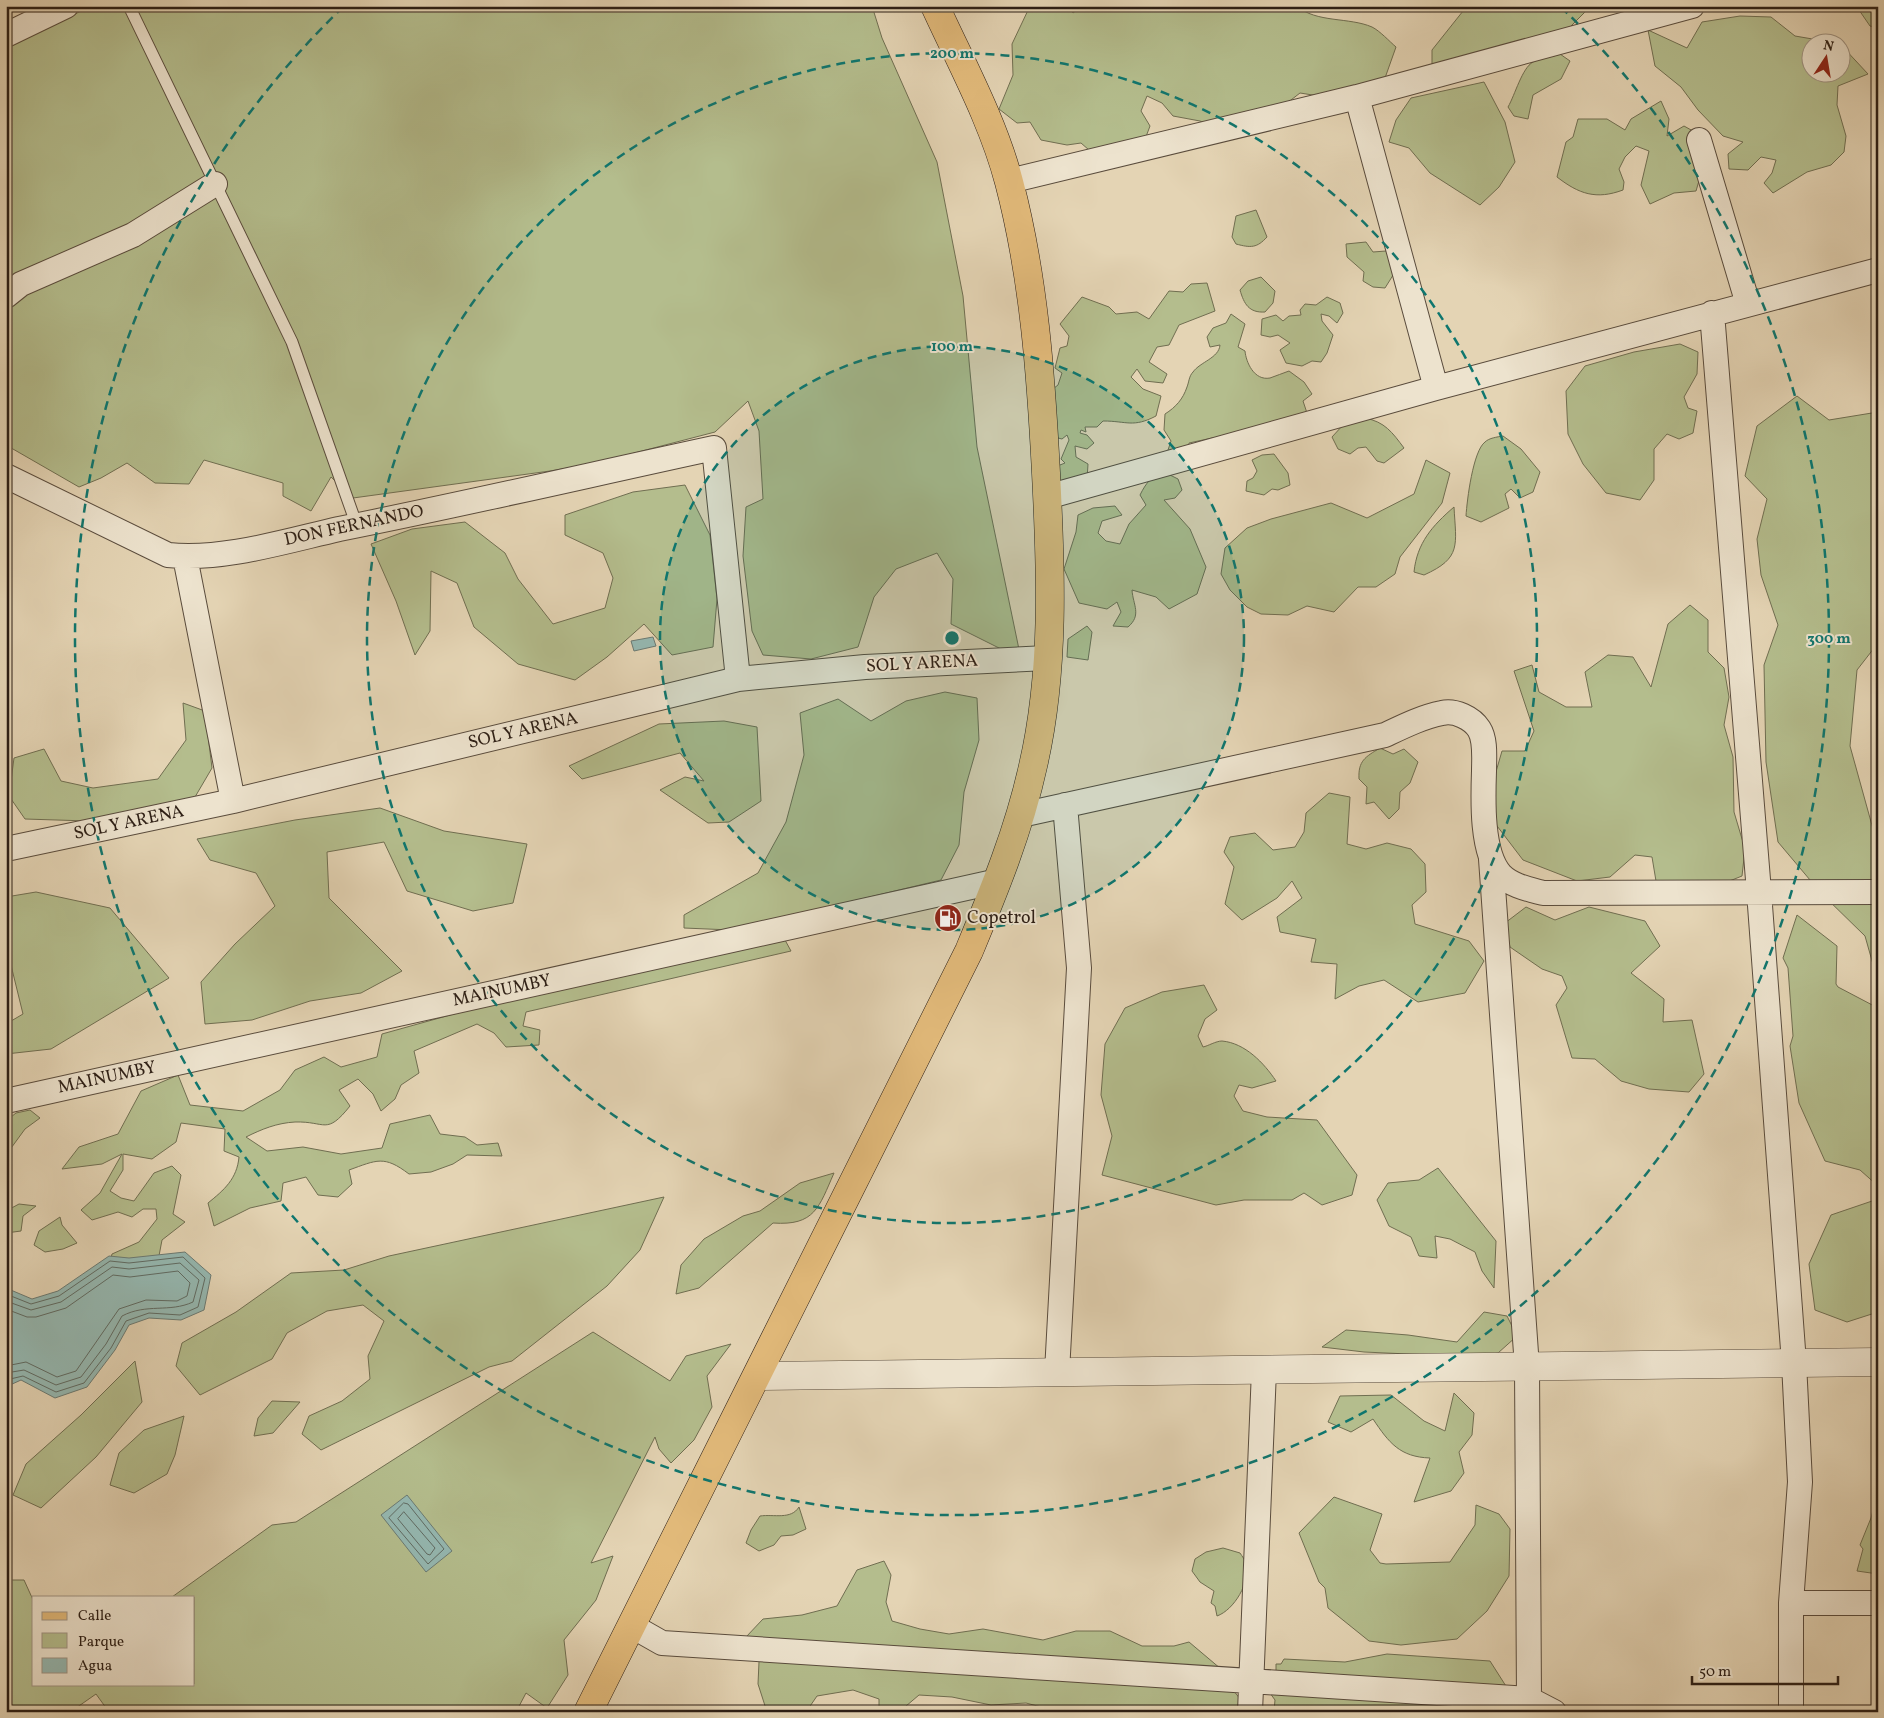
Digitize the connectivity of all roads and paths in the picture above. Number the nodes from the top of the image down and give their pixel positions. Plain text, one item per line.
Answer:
1 (66, 6) edge
2 (129, 6) edge
3 (935, 6) edge
4 (1692, 6) edge
5 (6, 35) edge
6 (1357, 97) junction
7 (1699, 140) dead end
8 (1009, 181) junction
9 (215, 184) junction
10 (1878, 270) edge
11 (6, 296) edge
12 (1748, 304) junction
13 (1712, 313) junction
14 (1436, 388) junction
15 (7, 480) edge
16 (1047, 497) junction
17 (357, 526) junction
18 (185, 557) junction
19 (1047, 658) junction
20 (738, 679) junction
21 (233, 801) junction
22 (1064, 805) junction
23 (1021, 815) junction
24 (6, 849) edge
25 (1491, 859) junction
26 (998, 881) junction
27 (1760, 892) junction
28 (1878, 892) edge
29 (6, 1100) edge
30 (1794, 1362) junction
31 (1878, 1362) edge
32 (1527, 1367) junction
33 (1264, 1370) junction
34 (1058, 1372) junction
35 (758, 1376) junction
36 (1791, 1603) junction
37 (1878, 1603) edge
38 (632, 1626) junction
39 (1251, 1680) junction
40 (1529, 1699) junction
41 (588, 1712) edge
42 (1250, 1712) edge
43 (1554, 1712) edge
44 (1792, 1712) edge

1 - 5 street
2 - 9 lane
3 - 8 main road
4 - 6 street
6 - 8 street
6 - 14 street
7 - 12 street
8 - 16 main road
9 - 11 street
9 - 17 lane
10 - 12 street
12 - 13 street
13 - 14 street
13 - 27 street
14 - 16 street
15 - 18 street, DON FERNANDO
16 - 19 main road
17 - 18 street, DON FERNANDO
17 - 20 street, DON FERNANDO
18 - 21 street
19 - 20 street, SOL Y ARENA
19 - 23 main road
20 - 21 street, SOL Y ARENA
21 - 24 street, SOL Y ARENA
22 - 23 street
22 - 25 street
22 - 34 street
23 - 26 main road
25 - 27 street
25 - 32 street
26 - 29 street, MAINUMBY
26 - 35 main road
27 - 28 street
27 - 30 street
30 - 31 street
30 - 32 street
30 - 36 street
32 - 33 street
32 - 40 street
33 - 34 street
33 - 39 street
34 - 35 street
35 - 38 main road
36 - 37 street
36 - 44 street
38 - 39 street
38 - 41 main road
39 - 40 street
39 - 42 street
40 - 43 street

